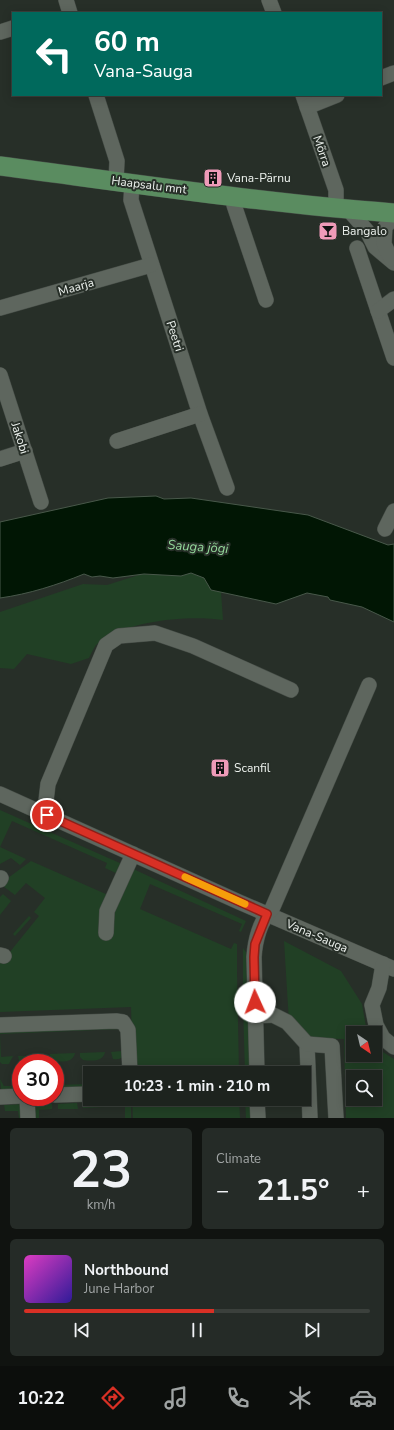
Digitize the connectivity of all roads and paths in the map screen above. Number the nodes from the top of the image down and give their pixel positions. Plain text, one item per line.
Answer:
1 (269, 0) edge
2 (274, 12) edge
3 (12, 28) edge
4 (0, 32) edge
5 (394, 73) edge
6 (382, 78) edge
7 (96, 96) edge
8 (332, 96) edge
9 (305, 101) edge
10 (0, 166) edge
11 (124, 182) junction
12 (234, 196) junction
13 (342, 209) junction
14 (394, 212) edge
15 (394, 217) edge
16 (357, 248) dead end
17 (393, 261) edge
18 (151, 265) junction
19 (394, 299) edge
20 (266, 300) dead end
21 (0, 308) edge
22 (378, 311) junction
23 (394, 358) edge
24 (0, 375) edge
25 (200, 414) junction
26 (117, 441) dead end
27 (25, 451) junction
28 (0, 459) edge
29 (226, 488) dead end
30 (41, 502) dead end
31 (394, 511) edge
32 (385, 529) dead end
33 (370, 685) dead end
34 (291, 690) dead end
35 (0, 794) edge
36 (47, 815) junction
37 (133, 854) junction
38 (267, 914) junction
39 (106, 933) dead end
40 (388, 966) edge
41 (256, 1016) junction
42 (0, 1025) edge
43 (307, 1044) junction
44 (394, 1047) edge
45 (130, 1066) edge
46 (257, 1066) edge
47 (83, 1094) edge
48 (64, 1095) edge
49 (12, 1096) edge
50 (0, 1097) edge
51 (27, 1106) edge
52 (257, 1106) edge
53 (28, 1118) edge
54 (258, 1118) edge
55 (310, 1118) edge
56 (336, 1118) edge

1 - 2 street
3 - 4 street
5 - 6 street
7 - 11 street, Peetri
8 - 9 street
9 - 13 street, Mõrra
10 - 11 main road, Haapsalu mnt
11 - 12 main road, Haapsalu mnt
11 - 18 street, Peetri
12 - 13 main road, Haapsalu mnt
12 - 20 street
13 - 14 main road, Haapsalu mnt
13 - 17 street
15 - 17 street
16 - 22 street
18 - 21 street, Maarja
18 - 25 street, Peetri
19 - 22 street
22 - 23 street
24 - 27 street, Jakobi
25 - 26 street
25 - 29 street, Peetri
27 - 28 street
27 - 30 street, Jakobi
31 - 32 street
33 - 38 street
34 - 36 street
35 - 36 street, Vana-Sauga
36 - 37 street, Vana-Sauga
37 - 38 street, Vana-Sauga
37 - 39 street
38 - 40 street, Vana-Sauga
38 - 41 street
40 - 44 street
41 - 43 street
41 - 46 street
42 - 45 street
43 - 55 street
43 - 56 street
47 - 48 street
49 - 50 street
51 - 53 street
52 - 54 street

